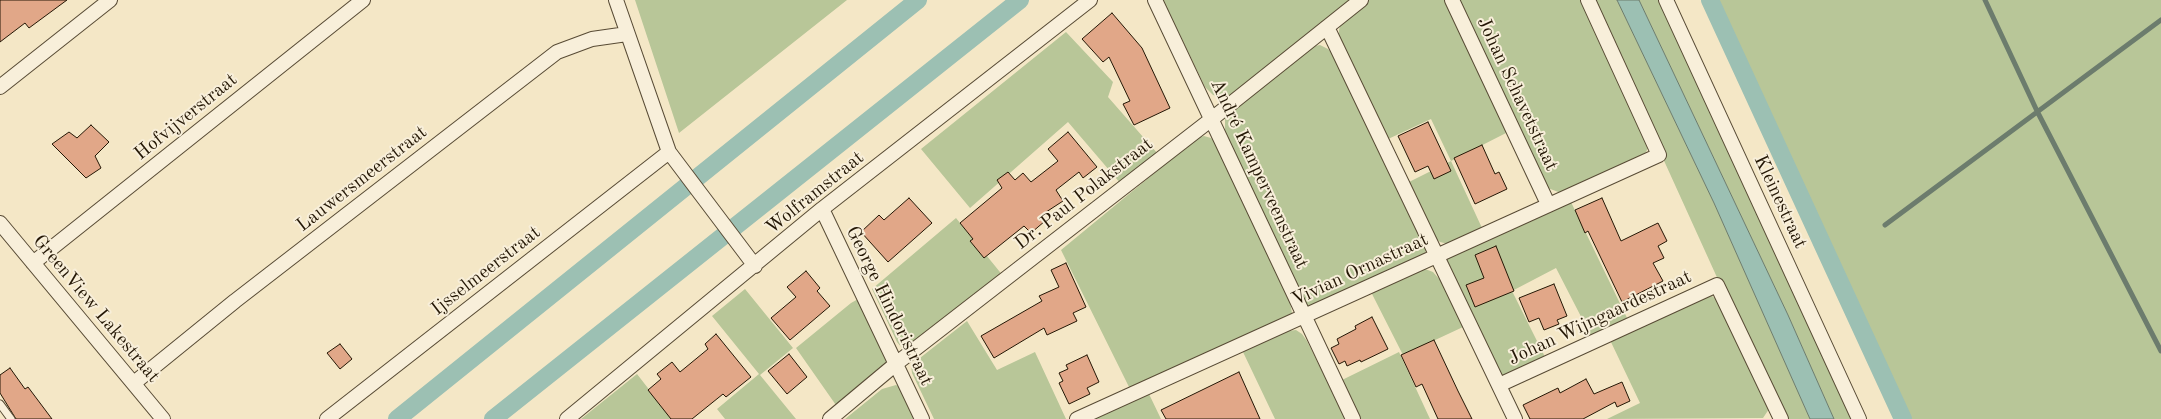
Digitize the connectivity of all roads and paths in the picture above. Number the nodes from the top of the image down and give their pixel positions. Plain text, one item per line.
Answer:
1 (110, 0) edge
2 (362, 0) edge
3 (616, 0) edge
4 (1090, 0) edge
5 (1156, 0) edge
6 (1361, 0) edge
7 (1452, 0) edge
8 (1588, 0) edge
9 (1666, 0) edge
10 (1327, 27) junction
11 (627, 34) junction
12 (0, 87) edge
13 (1213, 118) junction
14 (669, 152) junction
15 (1548, 204) junction
16 (822, 209) junction
17 (0, 223) edge
18 (1436, 256) junction
19 (751, 261) junction
20 (33, 263) junction
21 (1304, 317) junction
22 (897, 363) junction
23 (134, 383) junction
24 (1499, 385) junction
25 (0, 404) edge
26 (1778, 418) edge
27 (11, 419) edge
28 (163, 419) edge
29 (327, 419) edge
30 (568, 419) edge
31 (830, 419) edge
32 (922, 419) edge
33 (1076, 419) edge
34 (1353, 419) edge
35 (1515, 419) edge
36 (1859, 419) edge

1 - 12 street
2 - 20 street, Hofvijverstraat
3 - 11 street
4 - 16 street, Wolframstraat
5 - 13 street, André Kamperveenstraat
6 - 10 street, Dr. Paul Polakstraat
7 - 15 street, Johan Schavetstraat
8 - 15 street, Vivian Ornastraat
9 - 36 street, Kleinestraat
10 - 13 street, Dr. Paul Polakstraat
10 - 18 street
11 - 14 street
11 - 23 street, Lauwersmeerstraat
13 - 21 street, André Kamperveenstraat
13 - 22 street, Dr. Paul Polakstraat
14 - 19 street
14 - 29 street, Ijsselmeerstraat
15 - 18 street, Vivian Ornastraat
16 - 19 street, Wolframstraat
16 - 22 street, George Hindoristraat
17 - 20 street, GreenView Lakestraat
18 - 21 street, Vivian Ornastraat
18 - 24 street
19 - 30 street, Wolframstraat
20 - 23 street, GreenView Lakestraat
21 - 33 street, Vivian Ornastraat
21 - 34 street, André Kamperveenstraat
22 - 31 street, Dr. Paul Polakstraat
22 - 32 street, George Hindoristraat
23 - 28 street, GreenView Lakestraat
24 - 26 street, Johan Wijngaardestraat
24 - 35 street
25 - 27 lane

